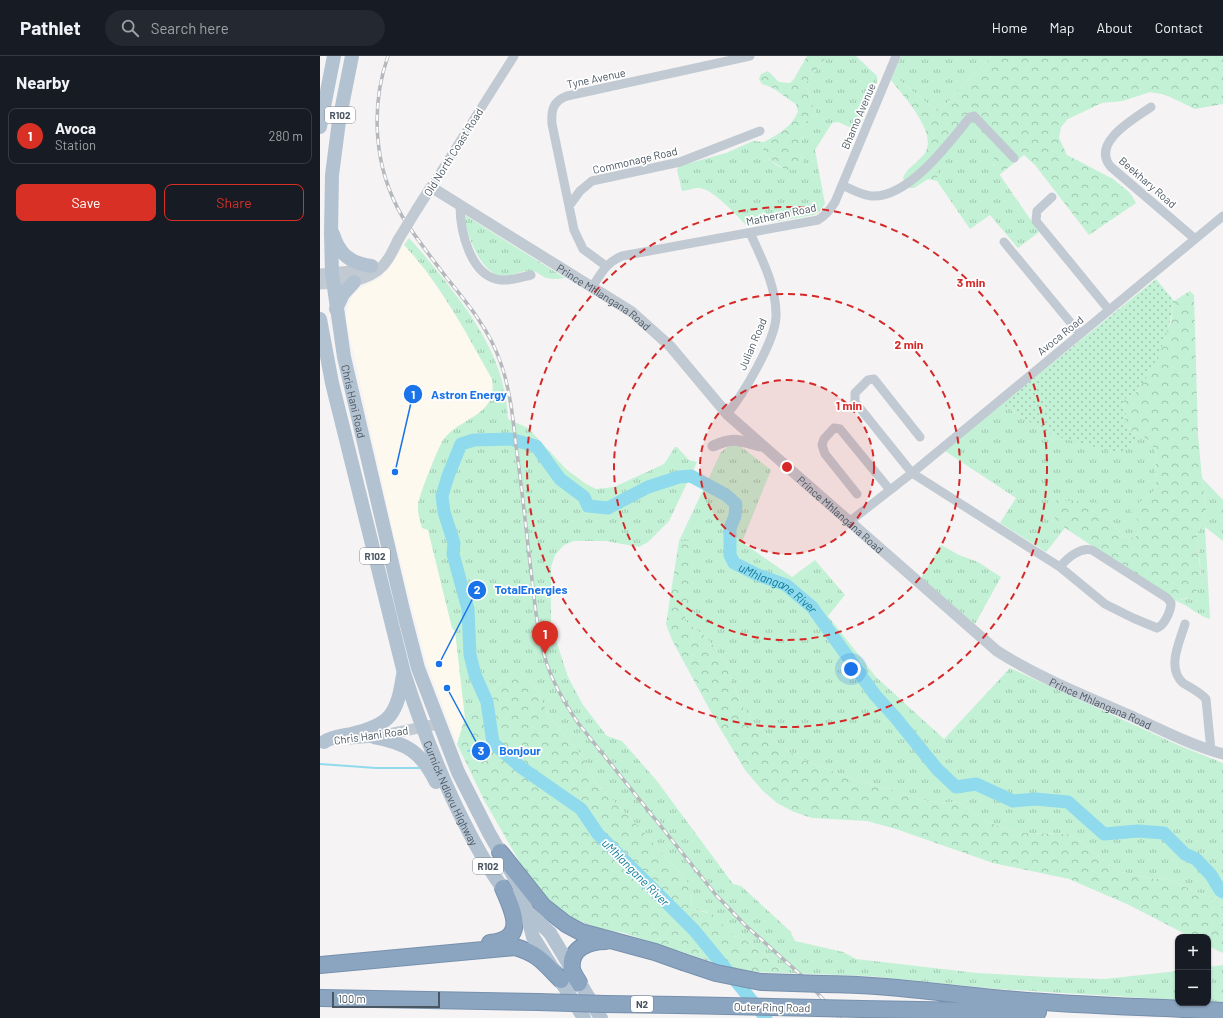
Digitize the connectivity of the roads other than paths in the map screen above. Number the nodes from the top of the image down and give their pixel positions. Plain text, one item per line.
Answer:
1 (334, 56) edge
2 (352, 56) edge
3 (514, 56) edge
4 (750, 56) edge
5 (896, 56) edge
6 (1150, 107) dead end
7 (320, 127) edge
8 (760, 131) dead end
9 (1014, 158) dead end
10 (842, 185) junction
11 (432, 187) junction
12 (1052, 197) dead end
13 (460, 205) junction
14 (569, 206) junction
15 (1223, 216) edge
16 (331, 226) junction
17 (750, 233) junction
18 (1194, 238) junction
19 (1004, 242) dead end
20 (396, 244) junction
21 (371, 266) junction
22 (606, 266) junction
23 (531, 275) dead end
24 (326, 279) edge
25 (354, 282) junction
26 (593, 286) junction
27 (336, 309) junction
28 (1110, 310) junction
29 (320, 319) edge
30 (1080, 334) junction
31 (322, 338) edge
32 (728, 414) junction
33 (920, 437) dead end
34 (713, 446) dead end
35 (762, 446) junction
36 (912, 473) junction
37 (890, 490) junction
38 (857, 494) dead end
39 (849, 522) junction
40 (1060, 567) junction
41 (1185, 624) dead end
42 (404, 673) junction
43 (438, 724) junction
44 (422, 727) junction
45 (374, 737) junction
46 (322, 741) edge
47 (1211, 751) junction
48 (1223, 754) edge
49 (459, 813) junction
50 (500, 852) junction
51 (503, 888) junction
52 (528, 913) junction
53 (609, 940) junction
54 (409, 957) junction
55 (320, 965) edge
56 (561, 980) junction
57 (579, 983) junction
58 (320, 998) edge
59 (603, 1011) edge
60 (1223, 1012) edge
61 (1223, 1016) edge
62 (584, 1018) edge

1 - 7 main road, R102
2 - 16 main road, Chris Hani Road / R102
3 - 11 street, Old North Coast Road
4 - 14 street, Tyne Avenue
5 - 10 street, Bhamo Avenue
6 - 18 street, Beekhary Road
8 - 14 street, Commonage Road
9 - 10 street
10 - 17 street, Matheran Road
11 - 13 street, Prince Mhlangana Road
11 - 20 street, Old North Coast Road, bridge
12 - 28 street
13 - 23 street
13 - 26 street, Prince Mhlangana Road
14 - 22 street, Tyne Avenue
15 - 18 street, Avoca Road
16 - 21 main road
16 - 24 main road, Chris Hani Road / R102
17 - 22 street, Matheran Road
17 - 32 street, Julian Road
18 - 28 street, Avoca Road
19 - 30 street
20 - 21 street, Old North Coast Road
20 - 25 street, Old North Coast Road
21 - 24 street, Old North Coast Road
22 - 26 street, Matheran Road
24 - 25 street, Old North Coast Road
24 - 27 main road, Chris Hani Road / R102
25 - 27 main road
26 - 32 street, Prince Mhlangana Road
27 - 43 main road, Chris Hani Road / R102
28 - 30 street, Avoca Road
29 - 31 main road, Chris Hani Road / R102
30 - 36 street, Avoca Road
31 - 42 main road, Chris Hani Road / R102
32 - 35 street, Prince Mhlangana Road
33 - 36 street
34 - 35 street
35 - 39 street, Prince Mhlangana Road
36 - 37 street, Avoca Road
36 - 40 street
37 - 38 street
37 - 39 street, Avoca Road
39 - 47 street, Prince Mhlangana Road
40 - 40 street
41 - 47 street
42 - 44 main road, Chris Hani Road / R102
42 - 46 main road
43 - 44 street, Chris Hani Road
43 - 50 main road, Curnick Ndlovu Highway / R102
44 - 45 street, Chris Hani Road
44 - 49 main road, Curnick Ndlovu Highway / R102
45 - 46 street, Chris Hani Road
45 - 49 main road
47 - 48 street, Prince Mhlangana Road
49 - 51 main road, Curnick Ndlovu Highway / R102
50 - 52 main road, Curnick Ndlovu Highway / R102
50 - 53 highway
51 - 52 main road, Curnick Ndlovu Highway / R102
51 - 54 highway
52 - 56 main road, Curnick Ndlovu Highway / R102
52 - 57 main road, Curnick Ndlovu Highway / R102
53 - 57 highway
53 - 60 highway, bridge
54 - 55 highway
54 - 56 highway
56 - 62 main road, Curnick Ndlovu Highway / R102
57 - 59 main road, Curnick Ndlovu Highway / R102
58 - 59 highway, Outer Ring Road / N2, bridge
59 - 61 highway, Outer Ring Road / N2, bridge

